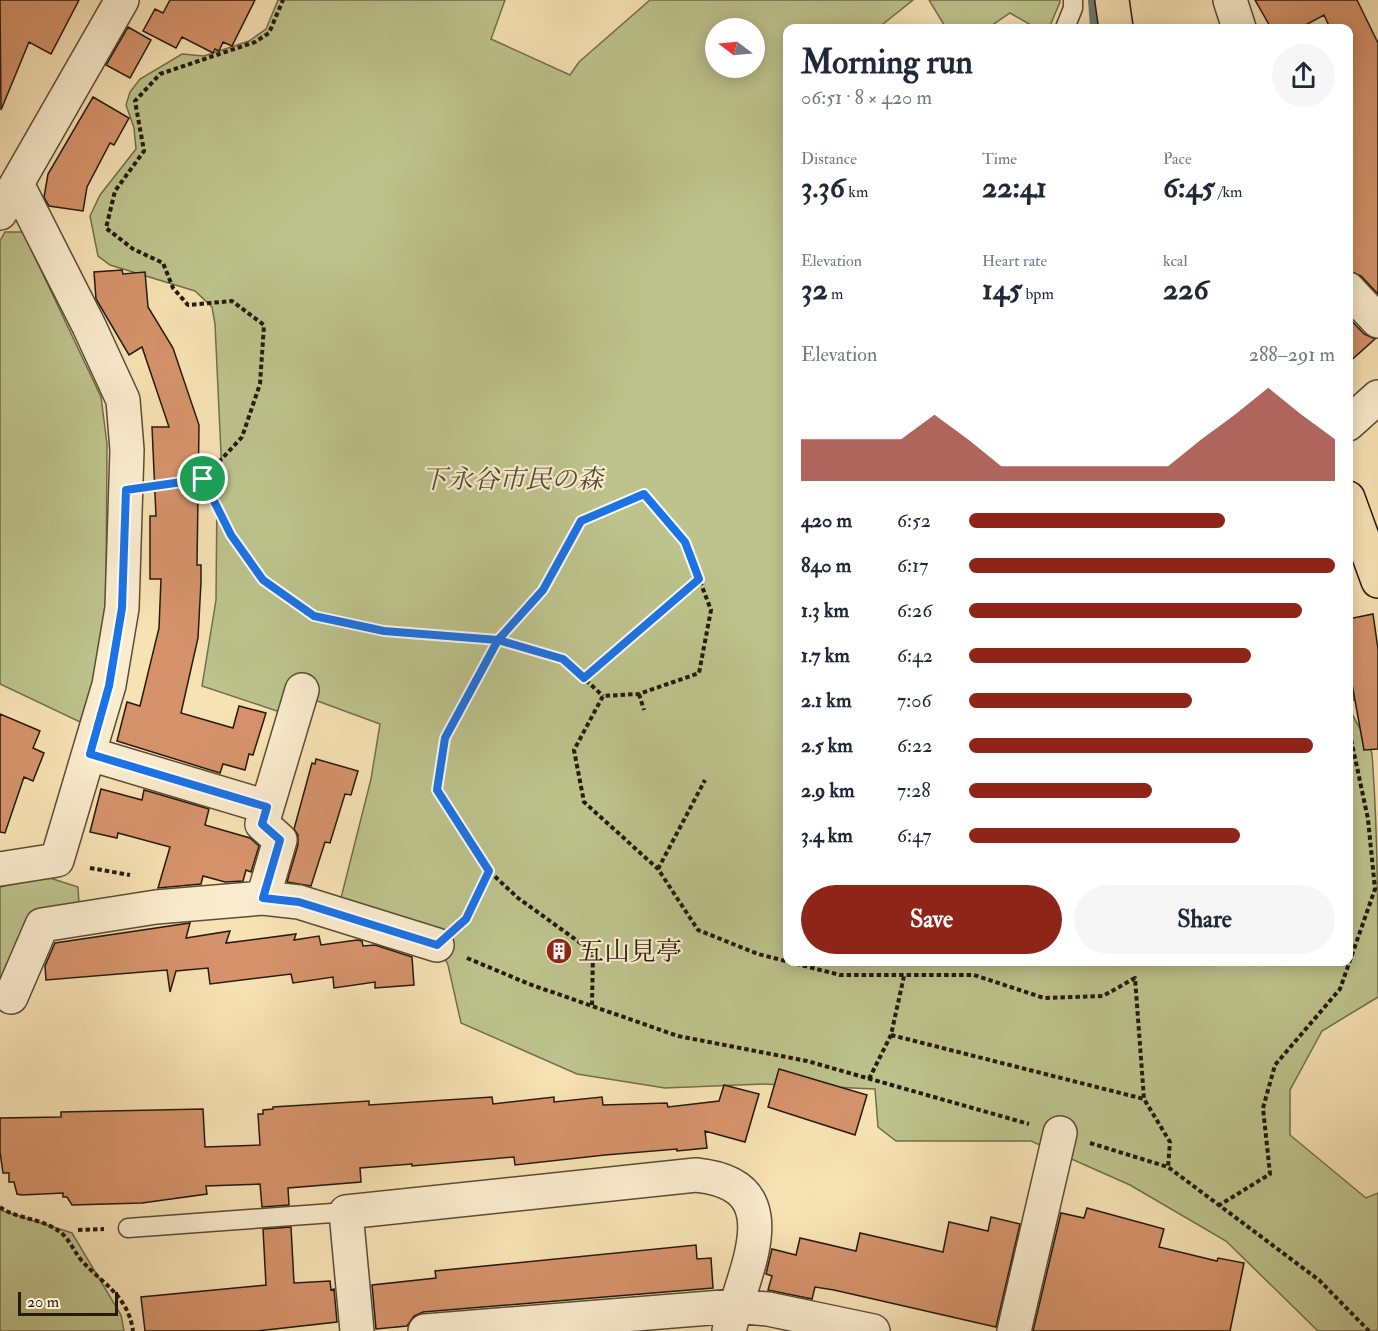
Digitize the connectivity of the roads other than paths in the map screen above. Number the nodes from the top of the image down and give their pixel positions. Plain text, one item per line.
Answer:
1 (122, 0) edge
2 (1073, 0) edge
3 (1112, 0) edge
4 (1230, 0) edge
5 (1067, 24) edge
6 (1115, 24) edge
7 (1238, 24) edge
8 (17, 184) junction
9 (0, 213) edge
10 (1353, 294) edge
11 (1378, 321) edge
12 (1378, 397) edge
13 (1353, 420) edge
14 (1353, 512) edge
15 (1378, 581) edge
16 (302, 690) dead end
17 (90, 754) junction
18 (267, 807) junction
19 (0, 869) edge
20 (263, 898) junction
21 (437, 945) road end
22 (11, 997) dead end
23 (1060, 1133) road end
24 (346, 1212) junction
25 (128, 1228) dead end
26 (732, 1318) edge
27 (555, 1327) edge
28 (357, 1331) edge
29 (425, 1331) edge
30 (873, 1331) edge
31 (1014, 1331) edge

1 - 8 street
2 - 5 lane
3 - 6 main road
4 - 7 street
8 - 9 street
8 - 17 street
10 - 11 street
12 - 13 street
14 - 15 main road
16 - 18 street
17 - 18 street
17 - 19 street
18 - 20 street
20 - 21 street
20 - 22 street
23 - 31 street
24 - 25 lane
24 - 26 street
24 - 28 street
26 - 27 street
26 - 30 street
27 - 29 street

